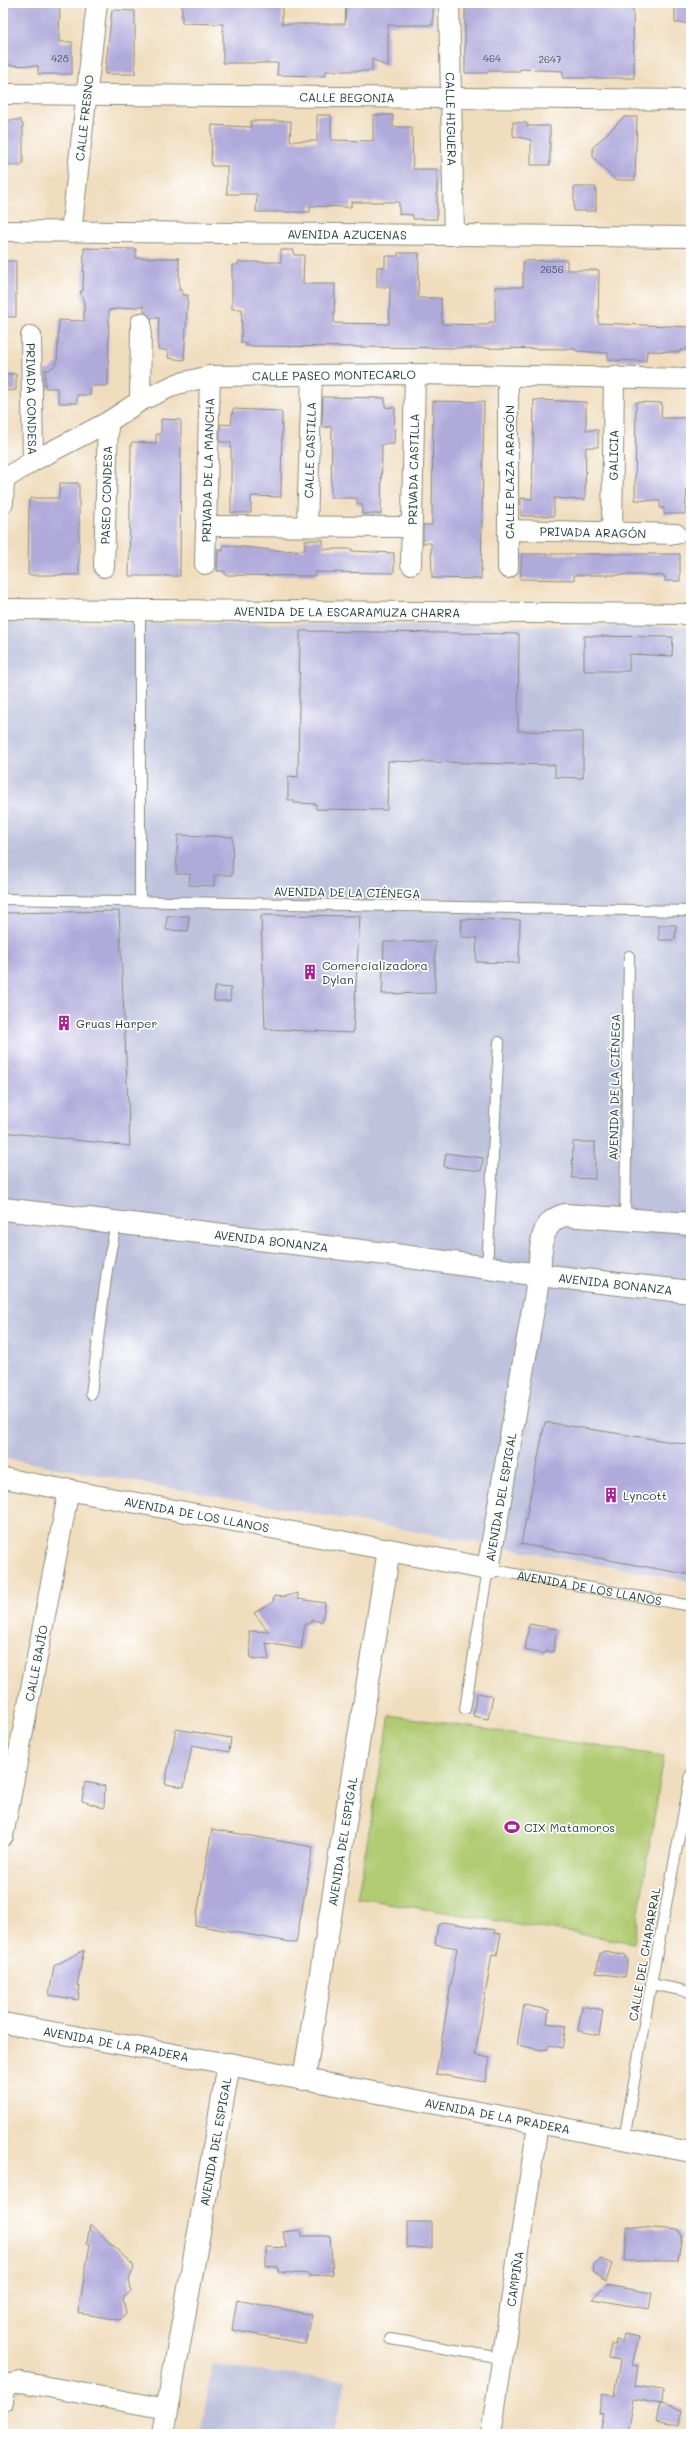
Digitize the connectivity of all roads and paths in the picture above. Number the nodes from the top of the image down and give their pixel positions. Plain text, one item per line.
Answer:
1 (97, 3) edge
2 (449, 3) edge
3 (3, 94) edge
4 (86, 95) junction
5 (451, 98) junction
6 (691, 100) edge
7 (3, 231) edge
8 (71, 232) junction
9 (454, 235) junction
10 (691, 238) edge
11 (141, 323) dead end
12 (31, 336) dead end
13 (415, 374) junction
14 (312, 375) junction
15 (210, 376) junction
16 (508, 376) junction
17 (614, 376) junction
18 (691, 379) edge
19 (140, 401) junction
20 (108, 422) junction
21 (33, 461) junction
22 (3, 479) edge
23 (3, 503) edge
24 (207, 526) junction
25 (307, 526) junction
26 (410, 527) junction
27 (510, 530) junction
28 (612, 534) junction
29 (676, 534) dead end
30 (205, 564) dead end
31 (411, 564) dead end
32 (104, 567) dead end
33 (508, 568) dead end
34 (3, 609) edge
35 (140, 611) junction
36 (691, 614) edge
37 (3, 899) edge
38 (140, 901) junction
39 (691, 911) edge
40 (629, 956) dead end
41 (499, 1042) dead end
42 (3, 1209) edge
43 (626, 1219) junction
44 (116, 1223) junction
45 (691, 1224) edge
46 (488, 1268) junction
47 (539, 1275) junction
48 (691, 1292) edge
49 (91, 1394) dead end
50 (3, 1478) edge
51 (69, 1489) junction
52 (389, 1550) junction
53 (488, 1569) junction
54 (691, 1606) edge
55 (465, 1709) dead end
56 (691, 1774) edge
57 (3, 1836) edge
58 (651, 1984) junction
59 (691, 1992) edge
60 (3, 2023) edge
61 (229, 2064) junction
62 (304, 2079) junction
63 (538, 2124) junction
64 (624, 2140) junction
65 (691, 2152) edge
66 (390, 2339) dead end
67 (502, 2358) junction
68 (3, 2401) edge
69 (168, 2409) junction
70 (163, 2434) edge
71 (491, 2434) edge

1 - 4 street, CALLE FRESNO
2 - 5 street, CALLE HIGUERA
3 - 4 street, CALLE BEGONIA
4 - 5 street, CALLE BEGONIA
4 - 8 street, CALLE FRESNO
5 - 6 street, CALLE BEGONIA
5 - 9 street, CALLE HIGUERA
7 - 8 street, AVENIDA AZUCENAS
8 - 9 street, AVENIDA AZUCENAS
9 - 10 street, AVENIDA AZUCENAS
11 - 19 street
12 - 21 street, PRIVADA CONDESA
13 - 14 street, CALLE PASEO MONTECARLO
13 - 16 street, CALLE PASEO MONTECARLO
13 - 26 street, PRIVADA CASTILLA
14 - 15 street, CALLE PASEO MONTECARLO
14 - 25 street, CALLE CASTILLA
15 - 19 street, CALLE PASEO MONTECARLO
15 - 24 street, PRIVADA DE LA MANCHA
16 - 17 street, CALLE PASEO MONTECARLO
16 - 27 street, CALLE PLAZA ARAGÓN
17 - 18 street, CALLE PASEO MONTECARLO
17 - 28 street, GALICIA
19 - 20 street, CALLE PASEO MONTECARLO
20 - 21 street, CALLE PASEO MONTECARLO
20 - 32 street, PASEO CONDESA
21 - 22 street, CALLE PASEO MONTECARLO
22 - 23 street
24 - 25 street
24 - 30 street, PRIVADA DE LA MANCHA
25 - 26 street
26 - 31 street, PRIVADA CASTILLA
27 - 28 street, PRIVADA ARAGÓN
27 - 33 street, CALLE PLAZA ARAGÓN
28 - 29 street, PRIVADA ARAGÓN
34 - 35 street, AVENIDA DE LA ESCARAMUZA CHARRA
35 - 36 street, AVENIDA DE LA ESCARAMUZA CHARRA
35 - 38 lane
37 - 38 lane, AVENIDA DE LA CIÉNEGA
38 - 39 lane, AVENIDA DE LA CIÉNEGA
40 - 43 lane, AVENIDA DE LA CIÉNEGA
41 - 46 lane
42 - 44 street, AVENIDA BONANZA
43 - 45 street
43 - 47 street
44 - 46 street, AVENIDA BONANZA
44 - 49 lane
46 - 47 street, AVENIDA BONANZA
47 - 48 street, AVENIDA BONANZA
47 - 53 street, AVENIDA DEL ESPIGAL
50 - 51 street, AVENIDA DE LOS LLANOS
51 - 52 street, AVENIDA DE LOS LLANOS
51 - 57 street, CALLE BAJÍO
52 - 53 street, AVENIDA DEL ESPIGAL
52 - 62 street, AVENIDA DEL ESPIGAL
53 - 54 lane, AVENIDA DE LOS LLANOS
53 - 55 lane
56 - 58 lane, CALLE DEL CHAPARRAL
58 - 59 lane
58 - 64 lane, CALLE DEL CHAPARRAL
60 - 61 street, AVENIDA DE LA PRADERA
61 - 62 street, AVENIDA DEL ESPIGAL
61 - 69 street, AVENIDA DEL ESPIGAL
62 - 63 street, AVENIDA DE LA PRADERA
63 - 64 street, AVENIDA DE LA PRADERA
63 - 67 street, CAMPIÑA
64 - 65 street, AVENIDA DE LA PRADERA
66 - 67 lane
67 - 71 street, CAMPIÑA
68 - 69 street
69 - 70 street, AVENIDA DEL ESPIGAL

